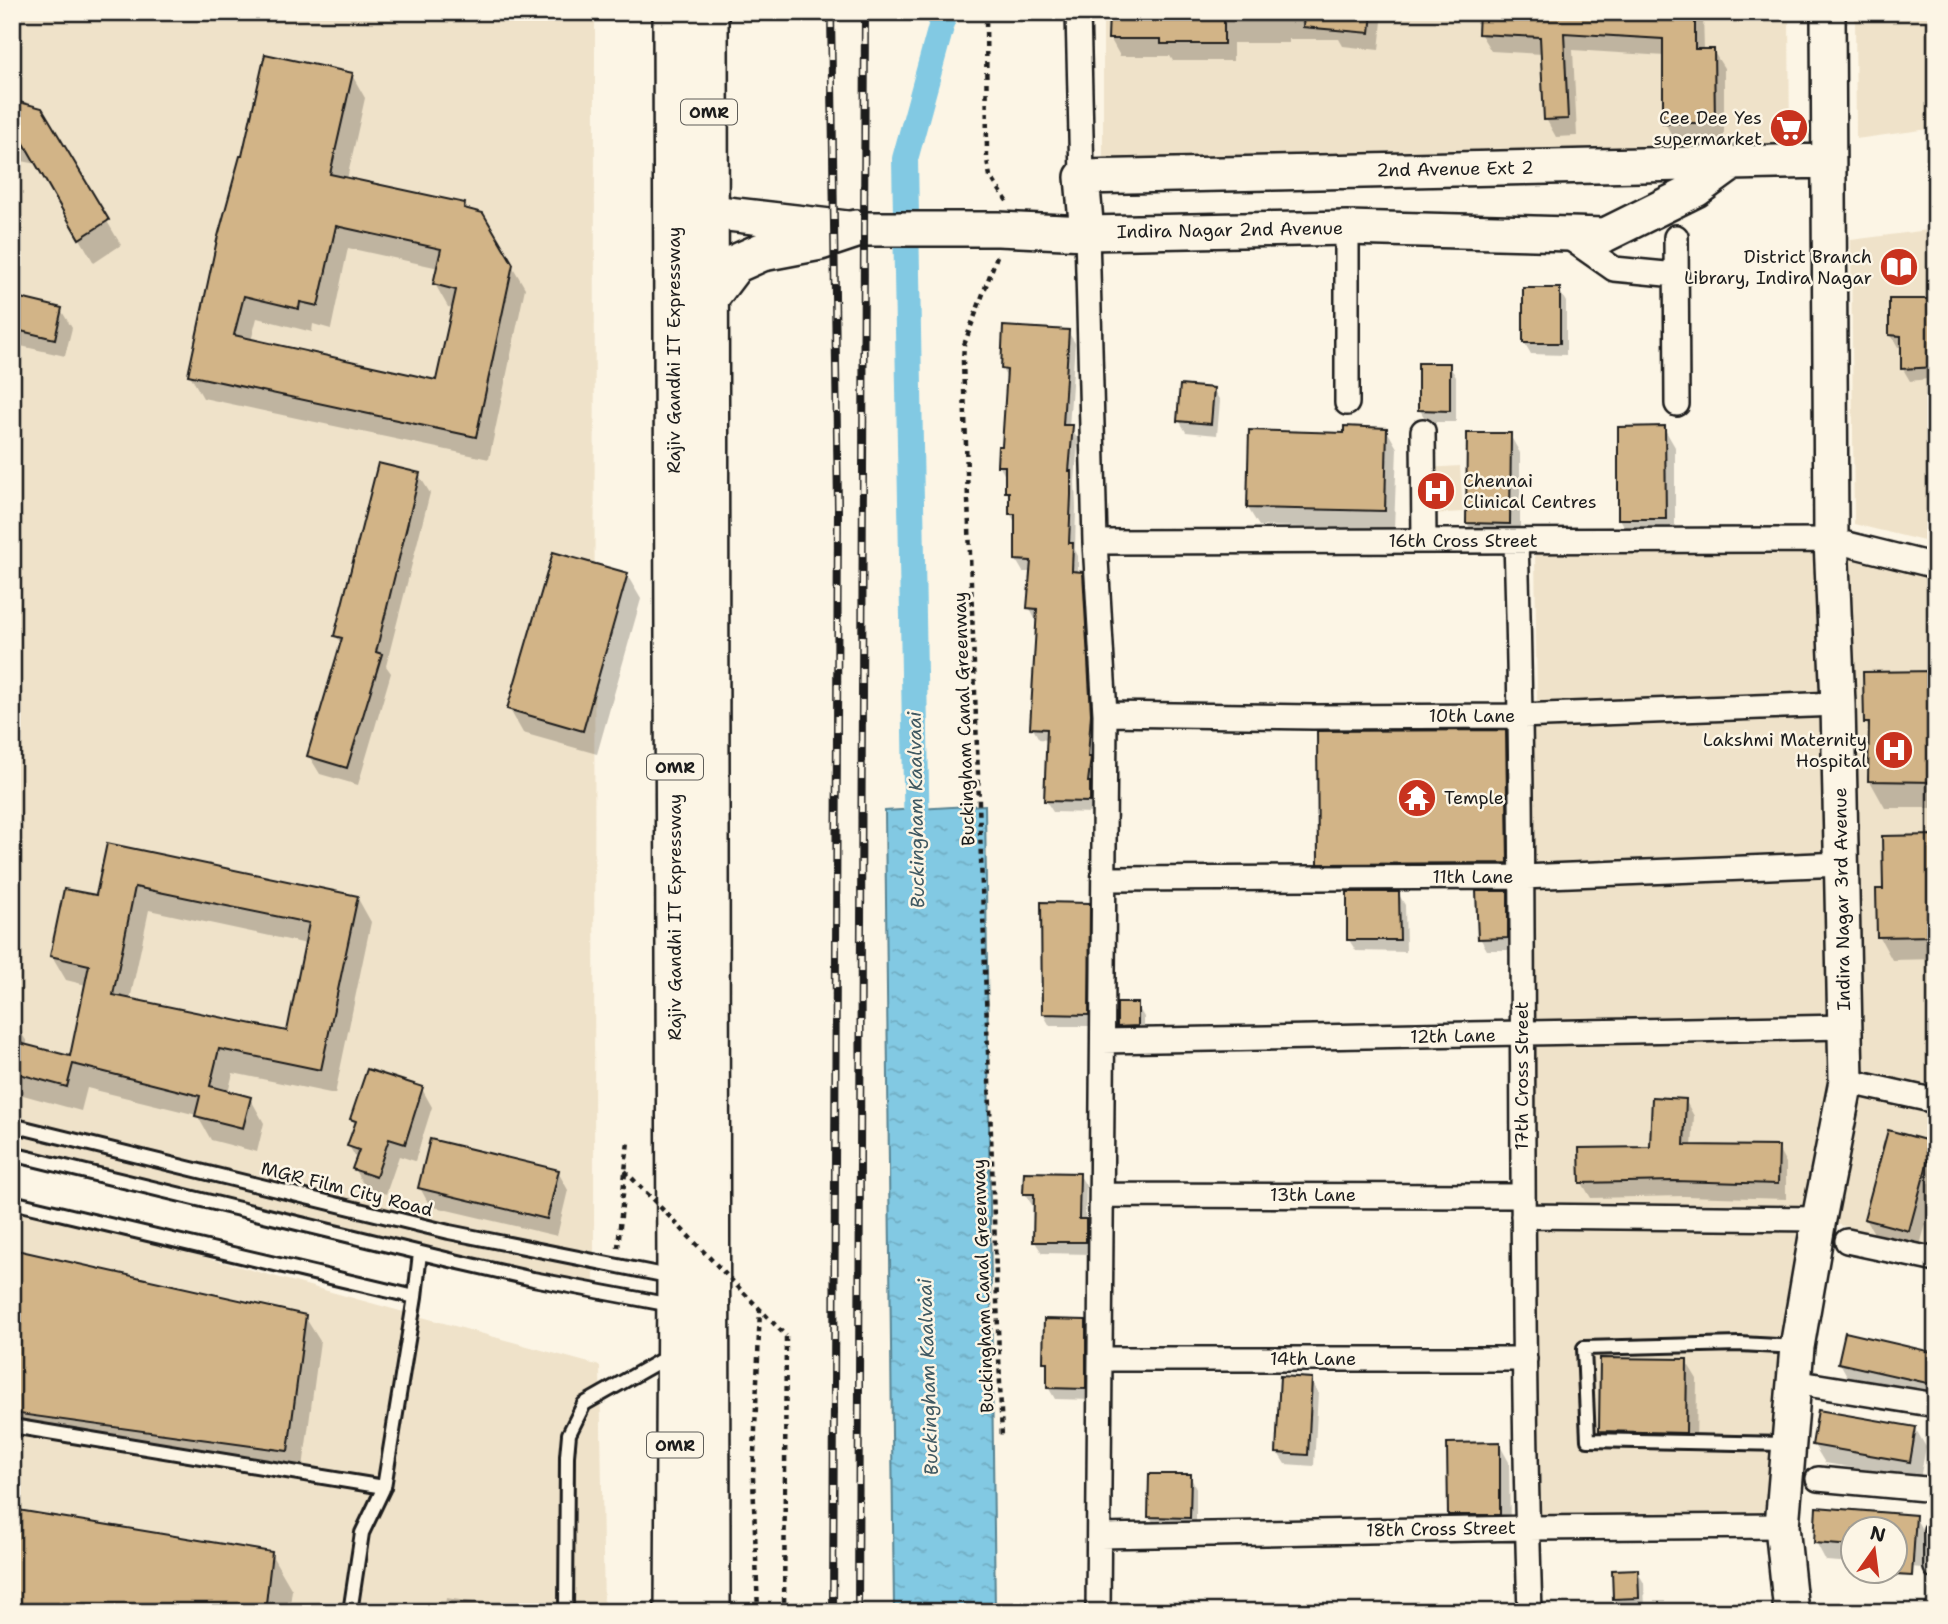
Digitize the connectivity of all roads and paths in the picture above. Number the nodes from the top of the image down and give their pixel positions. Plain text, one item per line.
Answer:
1 (709, 12) edge
2 (986, 12) edge
3 (1078, 12) edge
4 (1828, 12) edge
5 (671, 13) edge
6 (1828, 161) junction
7 (1733, 163) junction
8 (1082, 177) junction
9 (674, 211) junction
10 (710, 212) junction
11 (1347, 228) junction
12 (856, 229) junction
13 (1002, 229) junction
14 (1087, 233) junction
15 (1564, 234) junction
16 (1676, 237) dead end
17 (1676, 275) junction
18 (710, 296) junction
19 (1347, 403) dead end
20 (1677, 404) dead end
21 (1423, 431) dead end
22 (1830, 540) junction
23 (1424, 541) junction
24 (1516, 541) junction
25 (1095, 542) junction
26 (1936, 566) edge
27 (1838, 704) junction
28 (1105, 714) junction
29 (1521, 716) junction
30 (1842, 864) junction
31 (1522, 877) junction
32 (1104, 879) junction
33 (1845, 1027) junction
34 (1521, 1035) junction
35 (1103, 1041) junction
36 (1846, 1081) junction
37 (1936, 1101) edge
38 (12, 1125) edge
39 (628, 1140) dead end
40 (12, 1154) edge
41 (625, 1171) junction
42 (1102, 1195) junction
43 (12, 1202) edge
44 (1523, 1206) junction
45 (1819, 1219) junction
46 (1847, 1241) dead end
47 (420, 1253) junction
48 (1936, 1260) edge
49 (616, 1266) junction
50 (675, 1292) junction
51 (415, 1297) junction
52 (760, 1309) junction
53 (1797, 1347) junction
54 (675, 1352) junction
55 (1101, 1359) junction
56 (1525, 1359) junction
57 (1794, 1382) junction
58 (1936, 1405) edge
59 (12, 1426) edge
60 (1002, 1439) dead end
61 (1789, 1444) junction
62 (1818, 1479) dead end
63 (384, 1487) junction
64 (1936, 1490) edge
65 (1782, 1526) junction
66 (1527, 1528) junction
67 (1936, 1531) edge
68 (1100, 1536) junction
69 (1936, 1567) edge
70 (350, 1612) edge
71 (566, 1612) edge
72 (674, 1612) edge
73 (710, 1612) edge
74 (758, 1612) edge
75 (784, 1612) edge
76 (1098, 1612) edge
77 (1530, 1612) edge
78 (1791, 1612) edge

1 - 10 main road, Rajiv Gandhi IT Expressway / OMR
2 - 13 path, Buckingham Canal Greenway
3 - 8 street
4 - 6 street, Indira Nagar 3rd Avenue
5 - 9 main road, Rajiv Gandhi IT Expressway / OMR
6 - 7 street, 2nd Avenue Ext 2
6 - 22 street, Indira Nagar 3rd Avenue
7 - 8 street, 2nd Avenue Ext 2
7 - 15 street, Indira Nagar 2nd Avenue
8 - 14 street
9 - 10 street, Indira Nagar 2nd Avenue
9 - 50 main road, Rajiv Gandhi IT Expressway / OMR
10 - 12 street, Indira Nagar 2nd Avenue
10 - 18 main road, Rajiv Gandhi IT Expressway / OMR
11 - 14 street, Indira Nagar 2nd Avenue
11 - 15 street, Indira Nagar 2nd Avenue
11 - 19 street
12 - 13 street, Indira Nagar 2nd Avenue
12 - 18 main road
13 - 14 street, Indira Nagar 2nd Avenue
13 - 60 path, Buckingham Canal Greenway
14 - 25 street
15 - 17 street
16 - 17 street
17 - 20 street
18 - 73 main road, Rajiv Gandhi IT Expressway / OMR
21 - 23 street
22 - 24 street, 16th Cross Street
22 - 26 street, 16th Cross Street
22 - 27 street, Indira Nagar 3rd Avenue
23 - 24 street, 16th Cross Street
23 - 25 street, 16th Cross Street
24 - 29 street, 17th Cross Street
25 - 28 street
27 - 29 street, 10th Lane
27 - 30 street, Indira Nagar 3rd Avenue
28 - 29 street, 10th Lane
28 - 32 street
29 - 31 street, 17th Cross Street
30 - 31 street, 11th Lane
30 - 33 street, Indira Nagar 3rd Avenue
31 - 32 street, 11th Lane
31 - 34 street, 17th Cross Street
32 - 35 street
33 - 34 street, 12th Lane
33 - 36 street, Indira Nagar 3rd Avenue
34 - 35 street, 12th Lane
34 - 44 street, 17th Cross Street
35 - 42 street
36 - 37 street
36 - 45 street, Indira Nagar 3rd Avenue
38 - 49 lane, MGR Film City Road
39 - 41 path
40 - 47 lane
41 - 49 path
41 - 52 path, bridge
42 - 44 street, 13th Lane
42 - 55 street
43 - 51 lane
44 - 45 street, 13th Lane
44 - 56 street, 17th Cross Street
45 - 53 street, Indira Nagar 3rd Avenue
46 - 48 street
47 - 50 lane
47 - 51 lane
49 - 50 lane, MGR Film City Road
50 - 54 main road, Rajiv Gandhi IT Expressway / OMR
51 - 63 lane
52 - 74 path
52 - 75 path, bridge
53 - 57 street, Indira Nagar 3rd Avenue
53 - 61 lane
54 - 71 lane
54 - 72 main road, Rajiv Gandhi IT Expressway / OMR
55 - 56 street, 14th Lane
55 - 68 street
56 - 66 street, 17th Cross Street
57 - 58 street
57 - 61 street, Indira Nagar 3rd Avenue
59 - 63 lane
61 - 65 street, Indira Nagar 3rd Avenue
62 - 64 street
63 - 70 lane
65 - 66 street, 18th Cross Street
65 - 78 street, Indira Nagar 3rd Avenue
66 - 68 street, 18th Cross Street
66 - 77 street, 17th Cross Street
67 - 69 street
68 - 76 street

